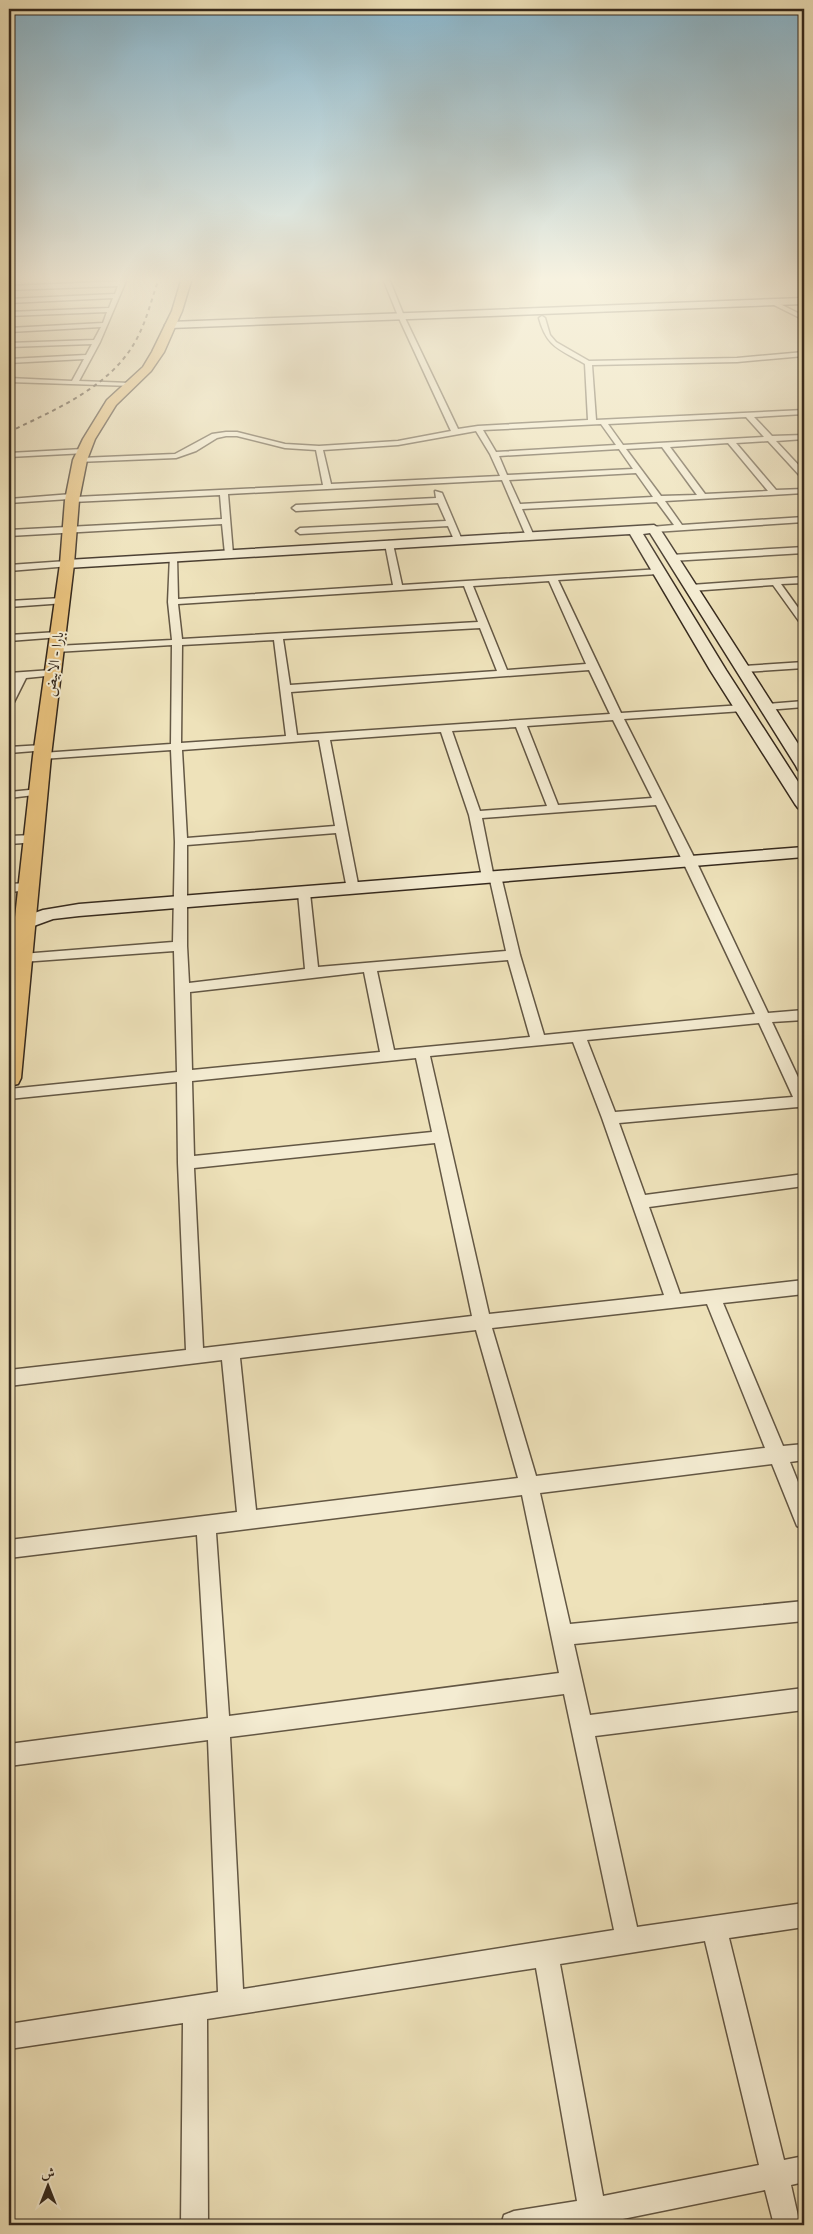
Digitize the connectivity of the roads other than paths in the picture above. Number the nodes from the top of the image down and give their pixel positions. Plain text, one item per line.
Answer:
1 (130, 385) edge
2 (434, 385) edge
3 (590, 385) edge
4 (804, 412) edge
5 (747, 414) junction
6 (602, 420) junction
7 (592, 421) junction
8 (478, 428) junction
9 (455, 431) junction
10 (804, 437) edge
11 (769, 438) junction
12 (730, 441) junction
13 (664, 444) junction
14 (621, 446) junction
15 (320, 448) junction
16 (494, 454) junction
17 (9, 455) edge
18 (82, 455) junction
19 (804, 464) edge
20 (794, 465) junction
21 (638, 471) junction
22 (804, 475) edge
23 (505, 478) junction
24 (434, 482) junction
25 (328, 487) junction
26 (293, 489) junction
27 (804, 491) edge
28 (224, 492) junction
29 (774, 493) junction
30 (702, 496) junction
31 (72, 498) junction
32 (658, 499) junction
33 (441, 500) junction
34 (9, 501) edge
35 (517, 507) junction
36 (298, 520) junction
37 (804, 520) edge
38 (227, 521) junction
39 (449, 523) junction
40 (680, 528) junction
41 (654, 529) junction
42 (70, 530) junction
43 (634, 530) junction
44 (9, 533) edge
45 (530, 536) junction
46 (458, 540) junction
47 (389, 544) junction
48 (303, 549) junction
49 (804, 550) edge
50 (229, 554) junction
51 (173, 557) junction
52 (671, 558) junction
53 (67, 564) junction
54 (9, 568) edge
55 (658, 571) junction
56 (552, 578) junction
57 (804, 580) edge
58 (775, 582) junction
59 (467, 583) junction
60 (398, 587) junction
61 (691, 588) junction
62 (62, 601) junction
63 (173, 602) junction
64 (9, 604) edge
65 (801, 612) edge
66 (804, 622) edge
67 (484, 625) junction
68 (278, 636) junction
69 (9, 638) edge
70 (57, 642) junction
71 (177, 642) junction
72 (804, 665) edge
73 (592, 667) junction
74 (744, 669) junction
75 (52, 673) junction
76 (503, 674) junction
77 (22, 675) junction
78 (9, 676) edge
79 (284, 689) junction
80 (9, 702) edge
81 (804, 704) edge
82 (767, 707) junction
83 (743, 708) junction
84 (616, 716) junction
85 (520, 722) junction
86 (445, 728) junction
87 (324, 736) junction
88 (292, 738) junction
89 (176, 746) junction
90 (9, 750) edge
91 (799, 751) edge
92 (43, 752) junction
93 (804, 766) edge
94 (39, 792) junction
95 (9, 795) edge
96 (660, 801) junction
97 (804, 804) edge
98 (554, 810) junction
99 (475, 815) junction
100 (342, 829) junction
101 (34, 839) junction
102 (9, 840) edge
103 (180, 842) junction
104 (804, 852) edge
105 (690, 861) junction
106 (492, 876) junction
107 (28, 887) junction
108 (9, 888) edge
109 (353, 889) junction
110 (304, 893) junction
111 (179, 902) junction
112 (17, 926) edge
113 (180, 946) junction
114 (513, 955) junction
115 (22, 958) junction
116 (370, 967) junction
117 (312, 972) junction
118 (183, 988) junction
119 (804, 1016) edge
120 (762, 1018) junction
121 (578, 1038) junction
122 (538, 1040) junction
123 (422, 1053) junction
124 (388, 1056) junction
125 (185, 1077) junction
126 (9, 1078) edge
127 (9, 1094) edge
128 (803, 1103) edge
129 (610, 1118) junction
130 (442, 1137) junction
131 (186, 1163) junction
132 (804, 1180) edge
133 (639, 1202) junction
134 (804, 1288) edge
135 (713, 1298) junction
136 (674, 1301) junction
137 (482, 1322) junction
138 (230, 1350) junction
139 (195, 1355) junction
140 (9, 1378) edge
141 (804, 1452) edge
142 (779, 1455) junction
143 (529, 1485) junction
144 (247, 1520) junction
145 (804, 1520) edge
146 (206, 1525) junction
147 (9, 1549) edge
148 (804, 1611) edge
149 (562, 1635) junction
150 (572, 1682) junction
151 (804, 1699) edge
152 (218, 1727) junction
153 (582, 1728) junction
154 (9, 1755) edge
155 (804, 1915) edge
156 (714, 1927) junction
157 (628, 1940) junction
158 (546, 1954) junction
159 (231, 2002) junction
160 (196, 2007) junction
161 (9, 2038) edge
162 (804, 2169) edge
163 (774, 2174) junction
164 (594, 2218) edge
165 (195, 2225) edge
166 (514, 2225) edge
167 (787, 2225) edge

1 - 18 main road, بارا - الابيض
2 - 9 street
3 - 7 street
4 - 5 street
5 - 6 street
5 - 11 street
6 - 7 street
6 - 14 street
7 - 8 street
8 - 9 street
8 - 16 street
9 - 15 street
10 - 11 street
11 - 12 street
11 - 20 street
12 - 13 street
12 - 29 street
13 - 14 street
13 - 30 street
14 - 16 street
14 - 21 street
15 - 18 street
15 - 25 street
16 - 23 street
17 - 18 street
18 - 31 main road, بارا - الابيض
19 - 20 street
20 - 22 street
21 - 23 street
21 - 32 street
23 - 24 street
23 - 35 street
24 - 25 street
24 - 33 street
25 - 26 street
26 - 28 street
26 - 36 street
27 - 29 street
28 - 31 street
28 - 38 street
29 - 30 street
30 - 32 street
31 - 34 street
31 - 42 main road, بارا - الابيض
32 - 35 street
32 - 40 street
33 - 36 street
33 - 39 street
35 - 45 street
36 - 39 street
36 - 48 street
37 - 40 street
38 - 42 street
38 - 50 street
39 - 46 street
40 - 41 street
41 - 43 main road
41 - 52 main road
42 - 44 street
42 - 53 main road, بارا - الابيض
43 - 45 main road
43 - 55 main road
45 - 46 main road
46 - 47 main road
47 - 48 main road
47 - 60 street
48 - 50 main road
49 - 52 street
50 - 51 main road
51 - 53 main road
51 - 63 street
52 - 61 main road
53 - 54 street
53 - 62 main road, بارا - الابيض
55 - 56 street
55 - 83 main road
56 - 59 street
56 - 73 street
57 - 58 street
58 - 61 street
58 - 65 street
59 - 60 street
59 - 67 street
60 - 63 street
61 - 74 main road
62 - 64 street
62 - 70 main road, بارا - الابيض
63 - 71 street
65 - 66 street
67 - 68 street
67 - 76 street
68 - 71 street
68 - 79 street
69 - 70 street
70 - 71 street
70 - 75 main road, بارا - الابيض
71 - 89 street
72 - 74 street
73 - 76 street
73 - 84 street
74 - 82 main road
75 - 77 street
75 - 92 main road, بارا - الابيض
76 - 79 street
77 - 78 street
77 - 80 street
79 - 88 street
81 - 82 street
82 - 91 main road
83 - 84 street
83 - 97 main road
84 - 85 street
84 - 96 street
85 - 86 street
85 - 98 street
86 - 87 street
86 - 99 street
87 - 88 street
87 - 100 street
88 - 89 street
89 - 92 street
89 - 103 street
90 - 92 street
91 - 93 main road
92 - 94 main road, بارا - الابيض
94 - 95 street
94 - 101 main road, بارا - الابيض
96 - 98 street
96 - 105 street
98 - 99 street
99 - 106 street
100 - 103 street
100 - 109 street
101 - 102 street
101 - 107 main road, بارا - الابيض
103 - 111 street
104 - 105 main road
105 - 106 main road
105 - 120 street
106 - 109 main road
106 - 114 street
107 - 108 street
107 - 112 main road, بارا - الابيض
109 - 110 main road
110 - 111 main road
110 - 117 street
111 - 112 main road
111 - 113 street
112 - 115 main road, بارا - الابيض
113 - 115 street
113 - 118 street
114 - 116 street
114 - 122 street
115 - 126 main road, بارا - الابيض
116 - 117 street
116 - 124 street
117 - 118 street
118 - 125 street
119 - 120 street
120 - 121 street
120 - 128 street
121 - 122 street
121 - 129 street
122 - 123 street
123 - 124 street
123 - 130 street
124 - 125 street
125 - 127 street
125 - 131 street
128 - 129 street
129 - 133 street
130 - 131 street
130 - 137 street
131 - 139 street
132 - 133 street
133 - 136 street
134 - 135 street
135 - 136 street
135 - 142 street
136 - 137 street
137 - 138 street
137 - 143 street
138 - 139 street
138 - 144 street
139 - 140 street
141 - 142 street
142 - 143 street
142 - 145 street
143 - 144 street
143 - 149 street
144 - 146 street
146 - 147 street
146 - 152 street
148 - 149 street
149 - 150 street
150 - 152 street
150 - 153 street
151 - 153 street
152 - 154 street
152 - 159 street
153 - 157 street
155 - 156 street
156 - 157 street
156 - 163 street
157 - 158 street
158 - 159 street
158 - 164 street
159 - 160 street
160 - 161 street
160 - 165 street
162 - 163 street
163 - 164 street
163 - 167 street
164 - 166 street

